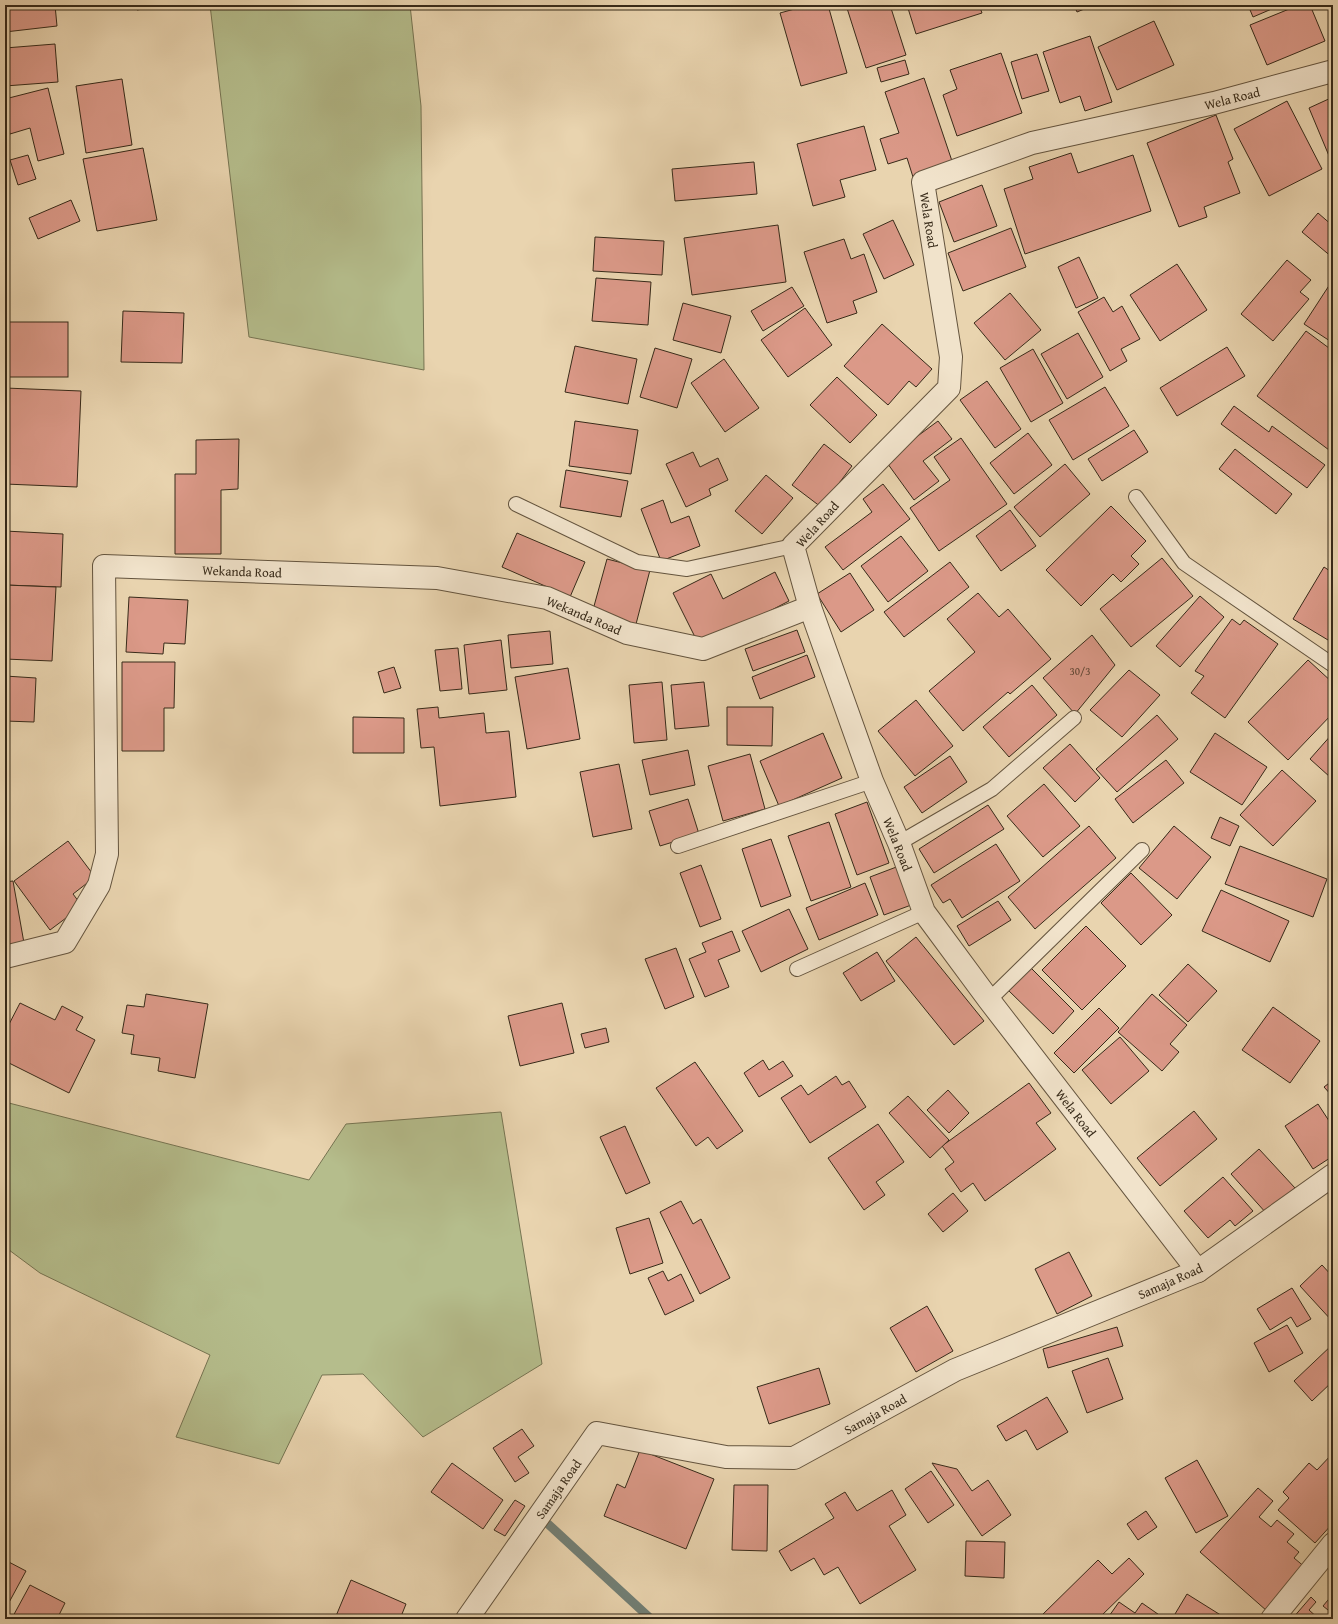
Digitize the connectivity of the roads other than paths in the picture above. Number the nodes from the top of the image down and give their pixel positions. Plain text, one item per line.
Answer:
1 (1333, 71) edge
2 (1136, 497) dead end
3 (516, 504) dead end
4 (793, 546) junction
5 (810, 607) junction
6 (1333, 665) edge
7 (1074, 718) dead end
8 (872, 781) junction
9 (899, 843) junction
10 (678, 846) dead end
11 (1142, 850) dead end
12 (924, 912) junction
13 (5, 957) edge
14 (797, 968) dead end
15 (989, 1000) junction
16 (1333, 1175) edge
17 (1198, 1271) junction
18 (1333, 1544) edge
19 (467, 1619) edge
20 (1272, 1619) edge

1 - 4 street, Wela Road
2 - 6 lane
3 - 4 lane
4 - 5 street, Wela Road
5 - 8 street, Wela Road
5 - 13 street, Wekanda Road
7 - 9 lane
8 - 9 street, Wela Road
8 - 10 lane
9 - 12 street, Wela Road
11 - 15 lane
12 - 14 lane
12 - 15 street, Wela Road
15 - 17 street, Wela Road
16 - 17 street, Samaja Road
17 - 19 street, Samaja Road
18 - 20 street

